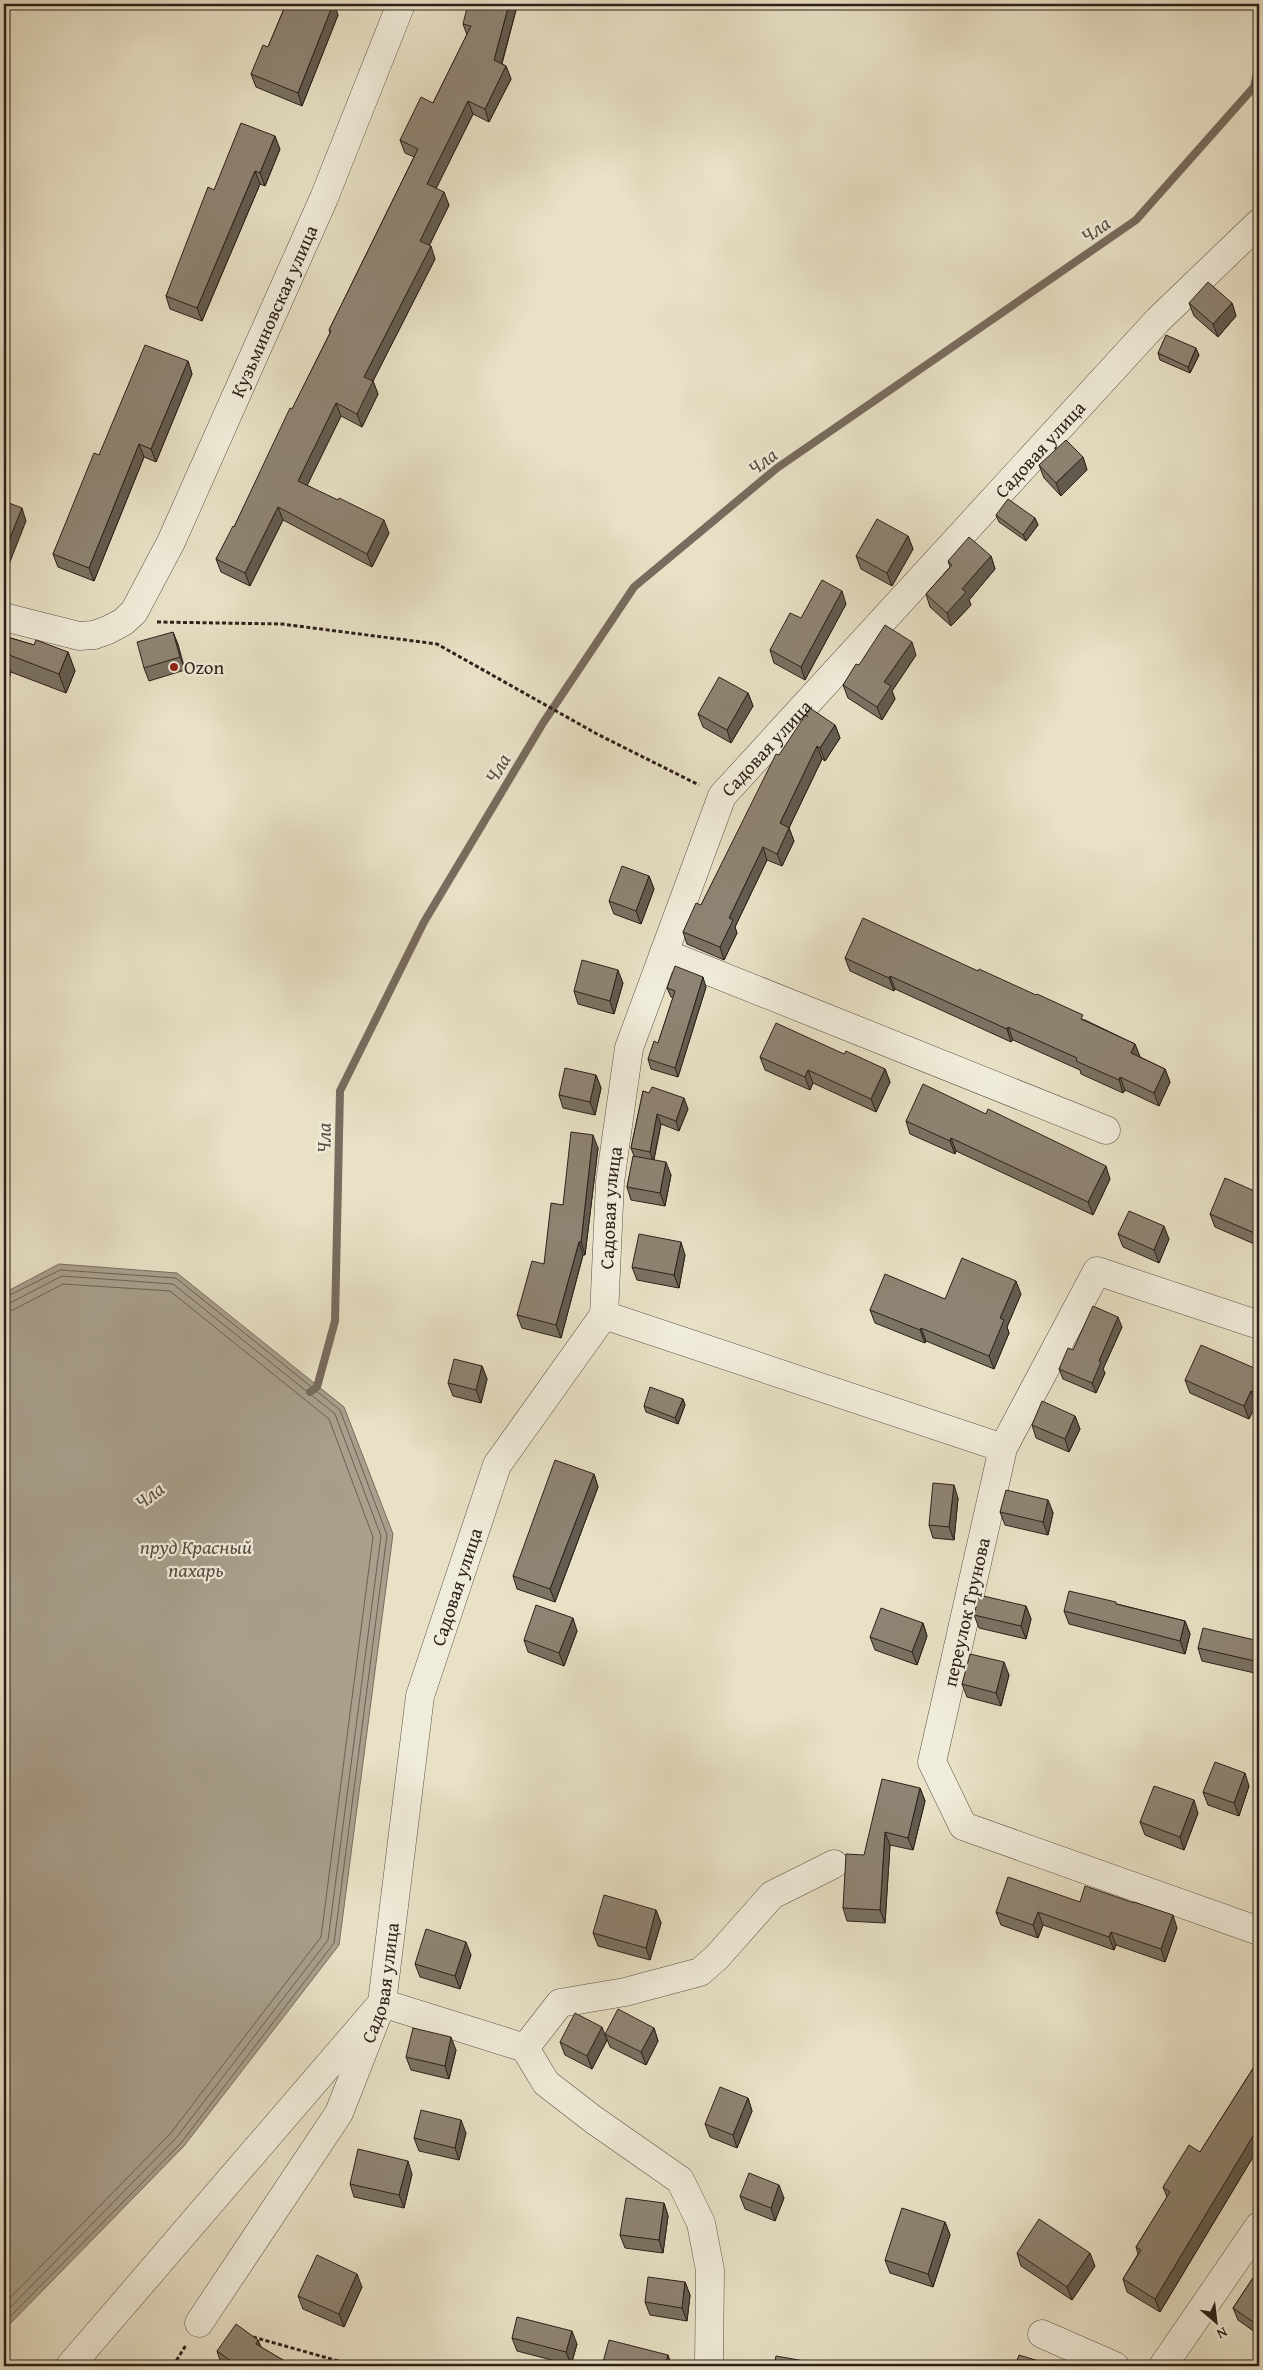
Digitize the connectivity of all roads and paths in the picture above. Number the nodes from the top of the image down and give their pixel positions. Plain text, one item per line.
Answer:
1 (401, 4) edge
2 (1259, 223) edge
3 (4, 617) edge
4 (129, 617) junction
5 (722, 796) junction
6 (664, 954) junction
7 (1106, 1130) dead end
8 (604, 1315) junction
9 (1259, 1326) edge
10 (1003, 1448) junction
11 (834, 1864) dead end
12 (1259, 1931) edge
13 (382, 2003) junction
14 (525, 2048) junction
15 (1259, 2226) edge
16 (199, 2322) dead end
17 (1042, 2334) dead end
18 (245, 2335) edge
19 (70, 2366) edge
20 (356, 2366) edge
21 (709, 2366) edge
22 (1115, 2366) edge
23 (1163, 2366) edge

1 - 4 street, Кузьминовская улица
2 - 5 street, Садовая улица
3 - 4 street
4 - 5 path
5 - 6 street, Садовая улица
6 - 7 street
6 - 8 street, Садовая улица
8 - 10 street
8 - 13 street, Садовая улица
9 - 10 street, переулок Трунова
10 - 12 street, переулок Трунова
11 - 14 street
13 - 14 street
13 - 16 street, Садовая улица
13 - 19 street
14 - 21 street
15 - 23 street
17 - 22 street
18 - 20 path

